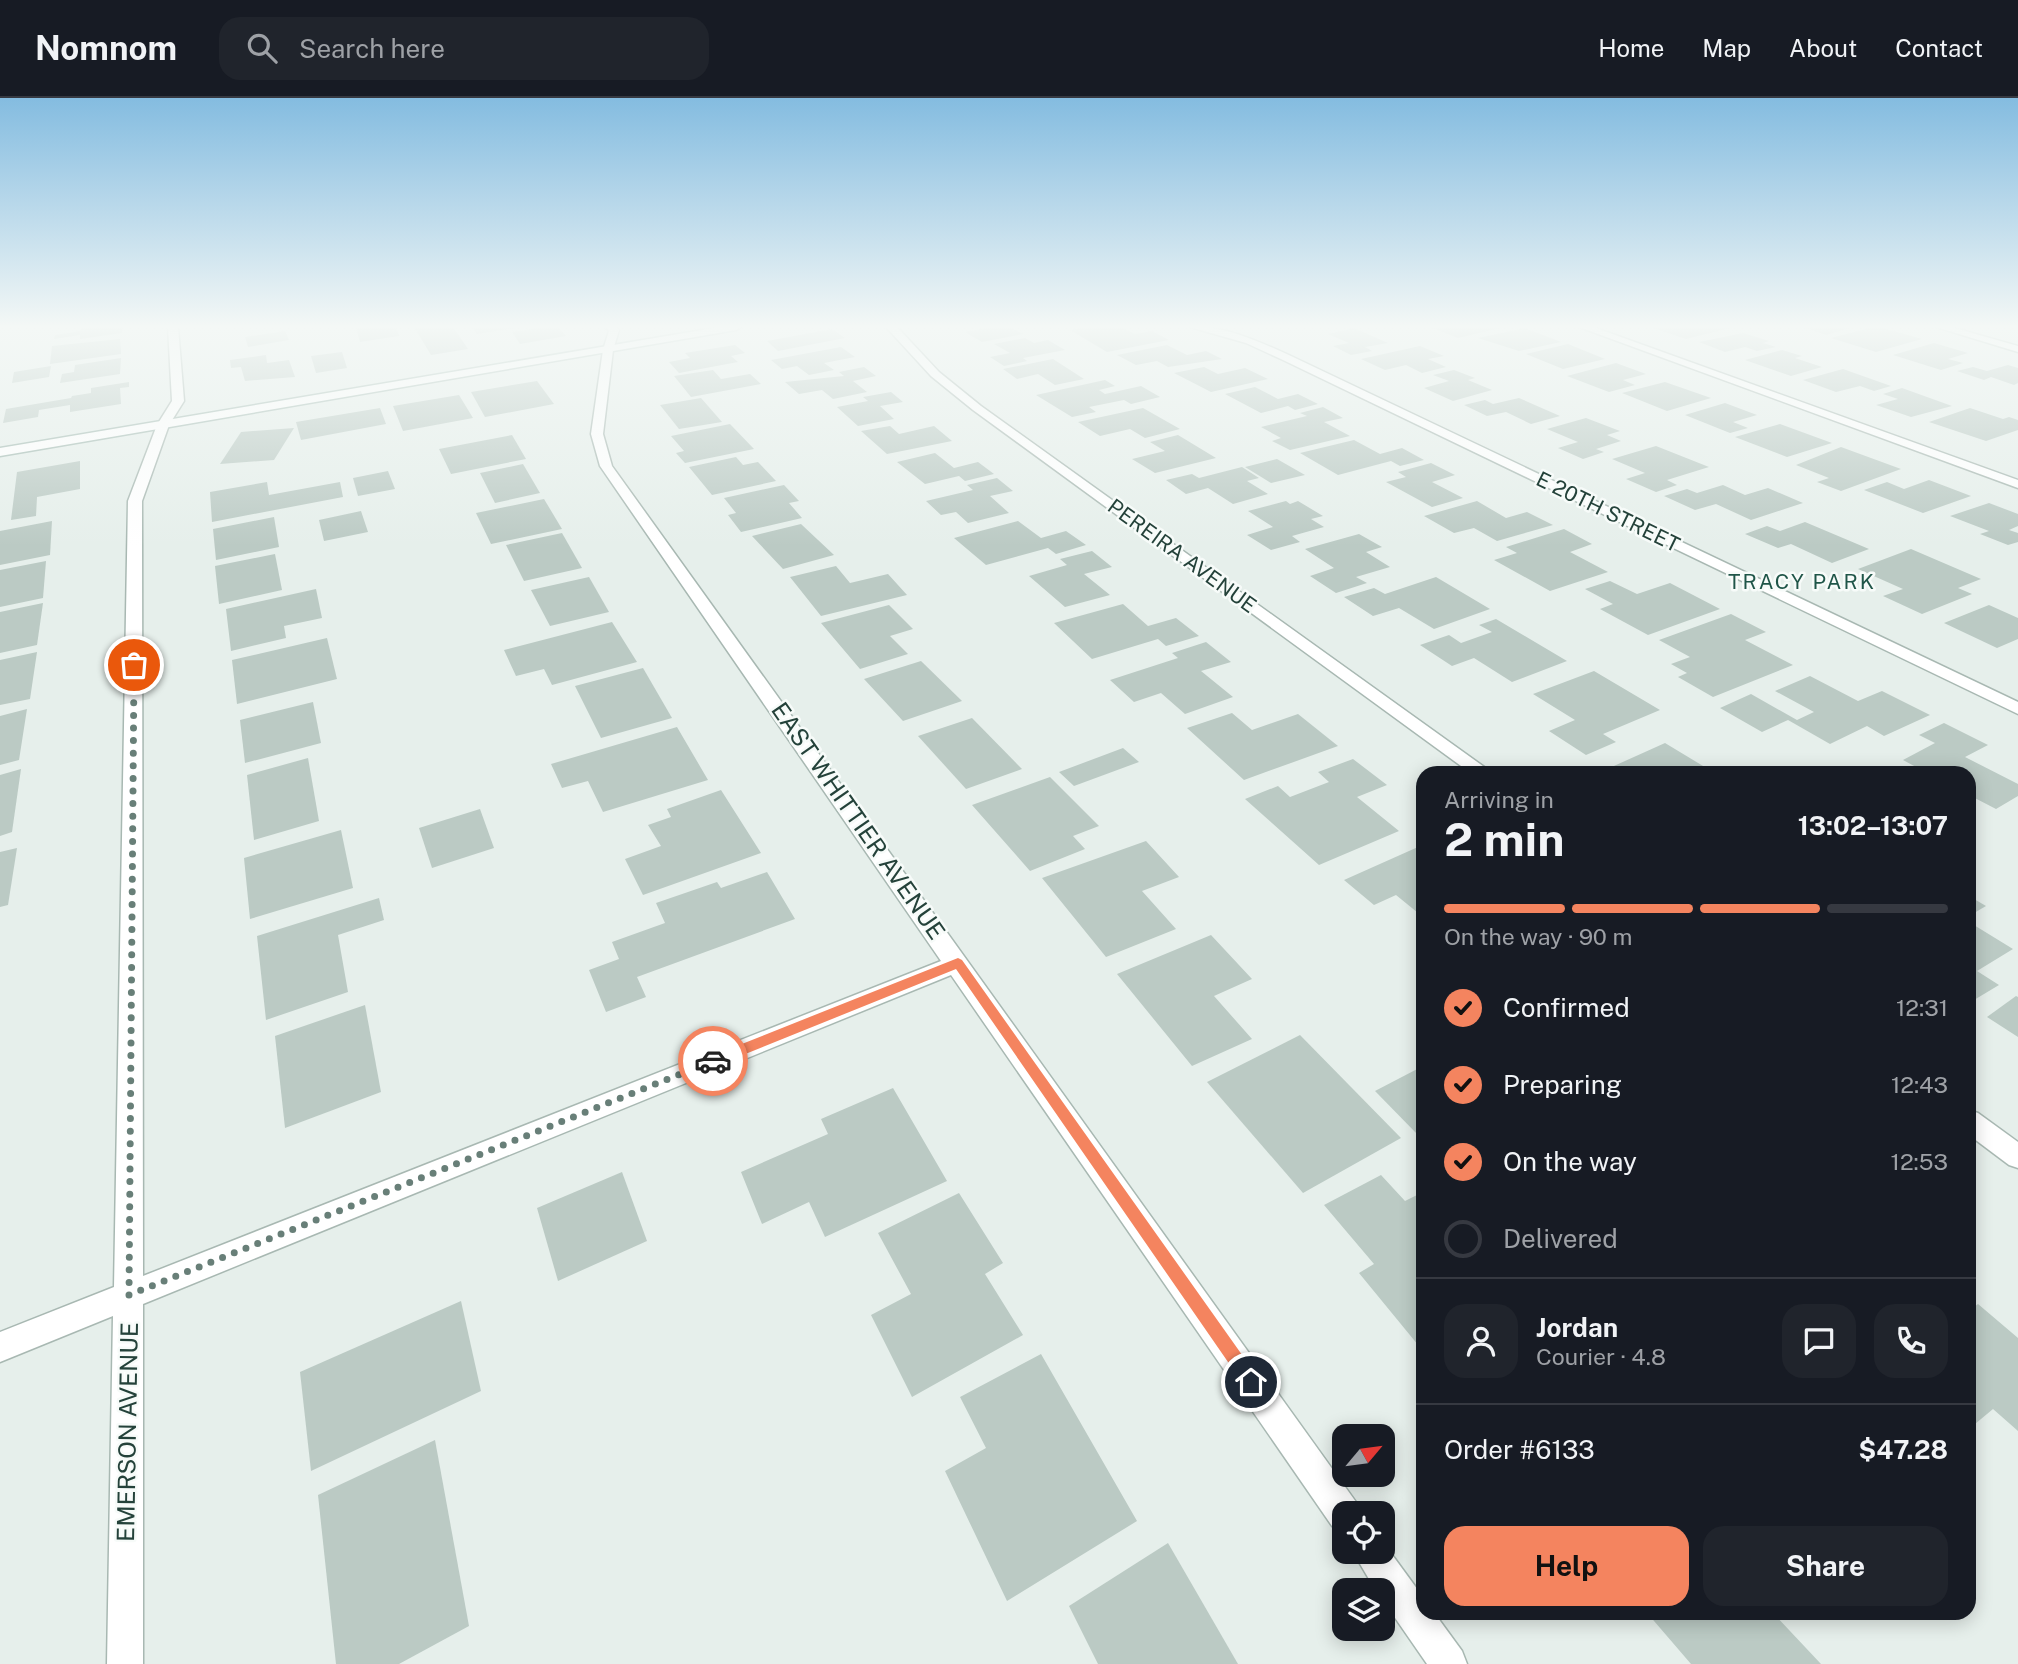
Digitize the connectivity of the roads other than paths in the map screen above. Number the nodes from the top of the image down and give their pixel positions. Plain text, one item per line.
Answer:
1 (178, 400) edge
2 (311, 400) edge
3 (601, 400) edge
4 (967, 400) edge
5 (1375, 400) edge
6 (1786, 400) edge
7 (163, 425) junction
8 (0, 452) edge
9 (2018, 484) edge
10 (2018, 709) edge
11 (1474, 766) edge
12 (958, 963) junction
13 (1976, 1126) edge
14 (2018, 1157) edge
15 (129, 1295) junction
16 (0, 1347) edge
17 (1335, 1501) edge
18 (1378, 1564) edge
19 (1416, 1617) edge
20 (1418, 1620) edge
21 (125, 1664) edge
22 (1449, 1664) edge

1 - 7 street, EMERSON AVENUE
2 - 7 street
3 - 12 street, EAST WHITTIER AVENUE
4 - 11 street, PEREIRA AVENUE
5 - 10 street, E 20TH STREET
6 - 9 street
7 - 8 street
7 - 15 street, EMERSON AVENUE
12 - 15 street
12 - 17 street, EAST WHITTIER AVENUE
13 - 14 street
15 - 16 street
15 - 21 street, EMERSON AVENUE
18 - 19 street
20 - 22 street

